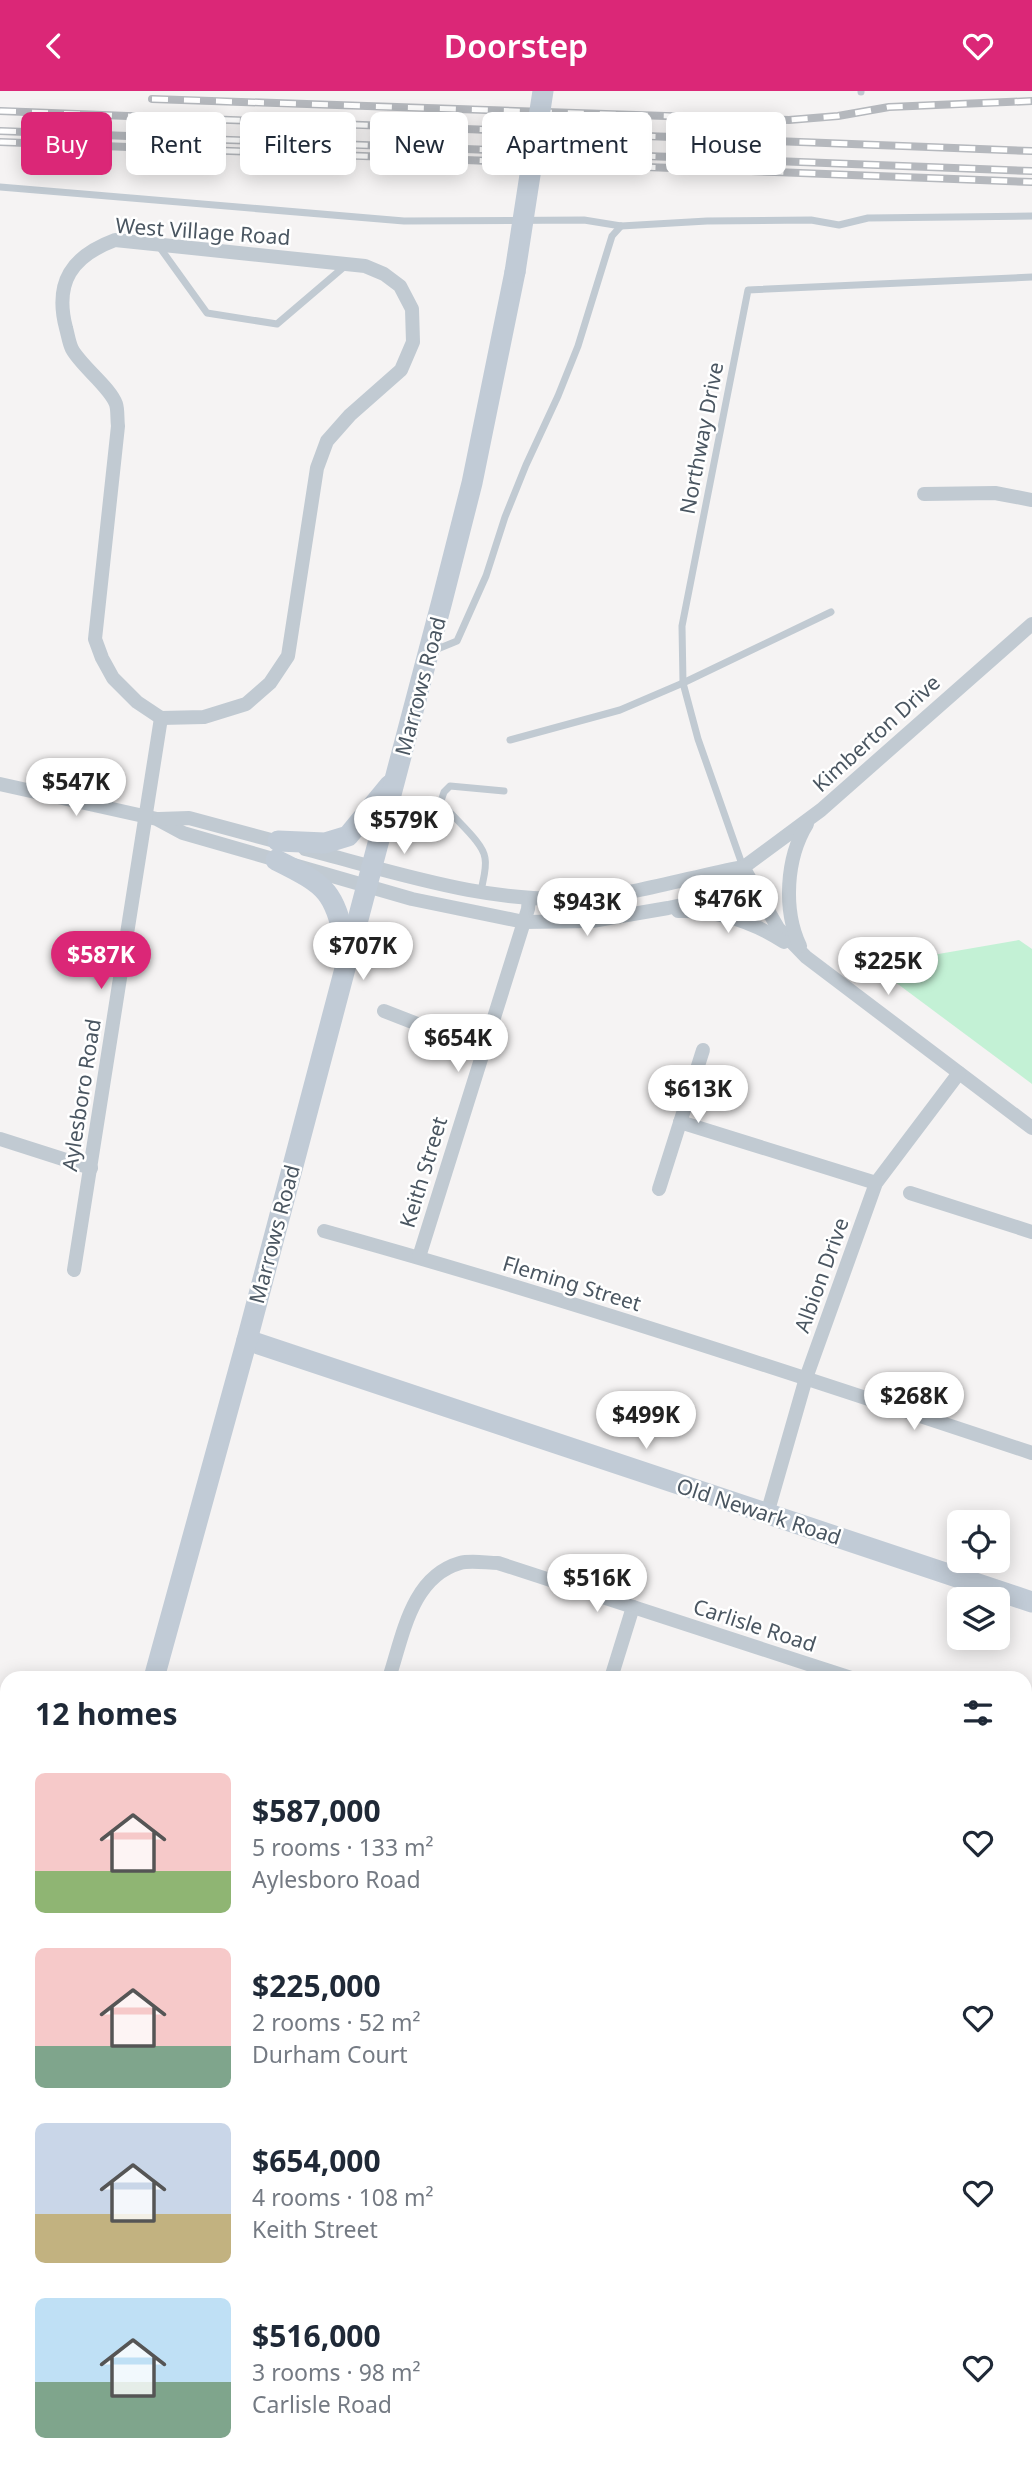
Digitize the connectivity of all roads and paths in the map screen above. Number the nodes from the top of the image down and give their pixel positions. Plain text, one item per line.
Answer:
1 (543, 91) edge
2 (0, 187) edge
3 (1032, 216) edge
4 (621, 226) junction
5 (158, 245) junction
6 (346, 264) junction
7 (1032, 277) edge
8 (924, 495) dead end
9 (1032, 501) edge
10 (831, 612) dead end
11 (1032, 624) edge
12 (428, 653) junction
13 (683, 683) junction
14 (161, 717) junction
15 (510, 740) dead end
16 (396, 778) junction
17 (0, 784) edge
18 (504, 790) dead end
19 (152, 817) junction
20 (811, 818) junction
21 (277, 851) junction
22 (743, 867) junction
23 (371, 876) junction
24 (481, 891) junction
25 (529, 898) junction
26 (652, 911) junction
27 (524, 922) junction
28 (349, 955) junction
29 (806, 957) junction
30 (384, 1011) dead end
31 (484, 1050) junction
32 (703, 1050) dead end
33 (959, 1073) junction
34 (680, 1122) junction
35 (1032, 1128) edge
36 (0, 1139) edge
37 (91, 1168) junction
38 (876, 1184) junction
39 (659, 1189) dead end
40 (910, 1193) dead end
41 (324, 1231) dead end
42 (1032, 1232) edge
43 (419, 1257) junction
44 (74, 1271) dead end
45 (247, 1340) junction
46 (806, 1378) junction
47 (1032, 1453) edge
48 (767, 1514) junction
49 (1032, 1602) edge
50 (633, 1607) junction
51 (156, 1671) edge
52 (391, 1671) edge
53 (613, 1671) edge
54 (814, 1671) edge

1 - 12 street, Marrows Road, bridge
2 - 4 lane
3 - 4 lane
4 - 12 lane
5 - 6 street, West Village Road
5 - 6 lane
5 - 14 street, West Village Road
6 - 14 street, West Village Road
7 - 13 lane, Northway Drive
8 - 9 street
10 - 13 lane
11 - 20 street, Kimberton Drive
12 - 16 street, Marrows Road
13 - 15 lane
13 - 22 lane, Northway Drive
14 - 19 street, Aylesboro Road
16 - 21 street
16 - 23 street, Marrows Road
17 - 19 street
18 - 24 lane
19 - 21 street
19 - 37 street, Aylesboro Road
20 - 22 street, Kimberton Drive
20 - 29 street
21 - 23 street
21 - 23 street
21 - 28 street
22 - 25 street, Kimberton Drive
22 - 26 street, Kimberton Drive
22 - 29 street
23 - 24 street, Kimberton Drive
23 - 27 street, Kimberton Drive
23 - 28 street, Marrows Road
24 - 25 street, Kimberton Drive
25 - 27 street, Keith Street
26 - 27 street, Kimberton Drive
26 - 29 street
27 - 31 street, Keith Street
28 - 45 street, Marrows Road
29 - 33 street
30 - 31 street
31 - 43 street, Keith Street
32 - 34 street
33 - 35 street
33 - 38 street, Albion Drive
34 - 38 street
34 - 39 street
36 - 37 street
37 - 44 street, Aylesboro Road
38 - 46 street, Albion Drive
40 - 42 street
41 - 43 street, Fleming Street
43 - 46 street, Fleming Street
45 - 48 street, Old Newark Road
45 - 51 street, Marrows Road
46 - 47 street, Fleming Street
46 - 48 street, Albion Drive
48 - 49 street, Old Newark Road
50 - 52 street, Carlisle Road
50 - 53 street
50 - 54 street, Carlisle Road

